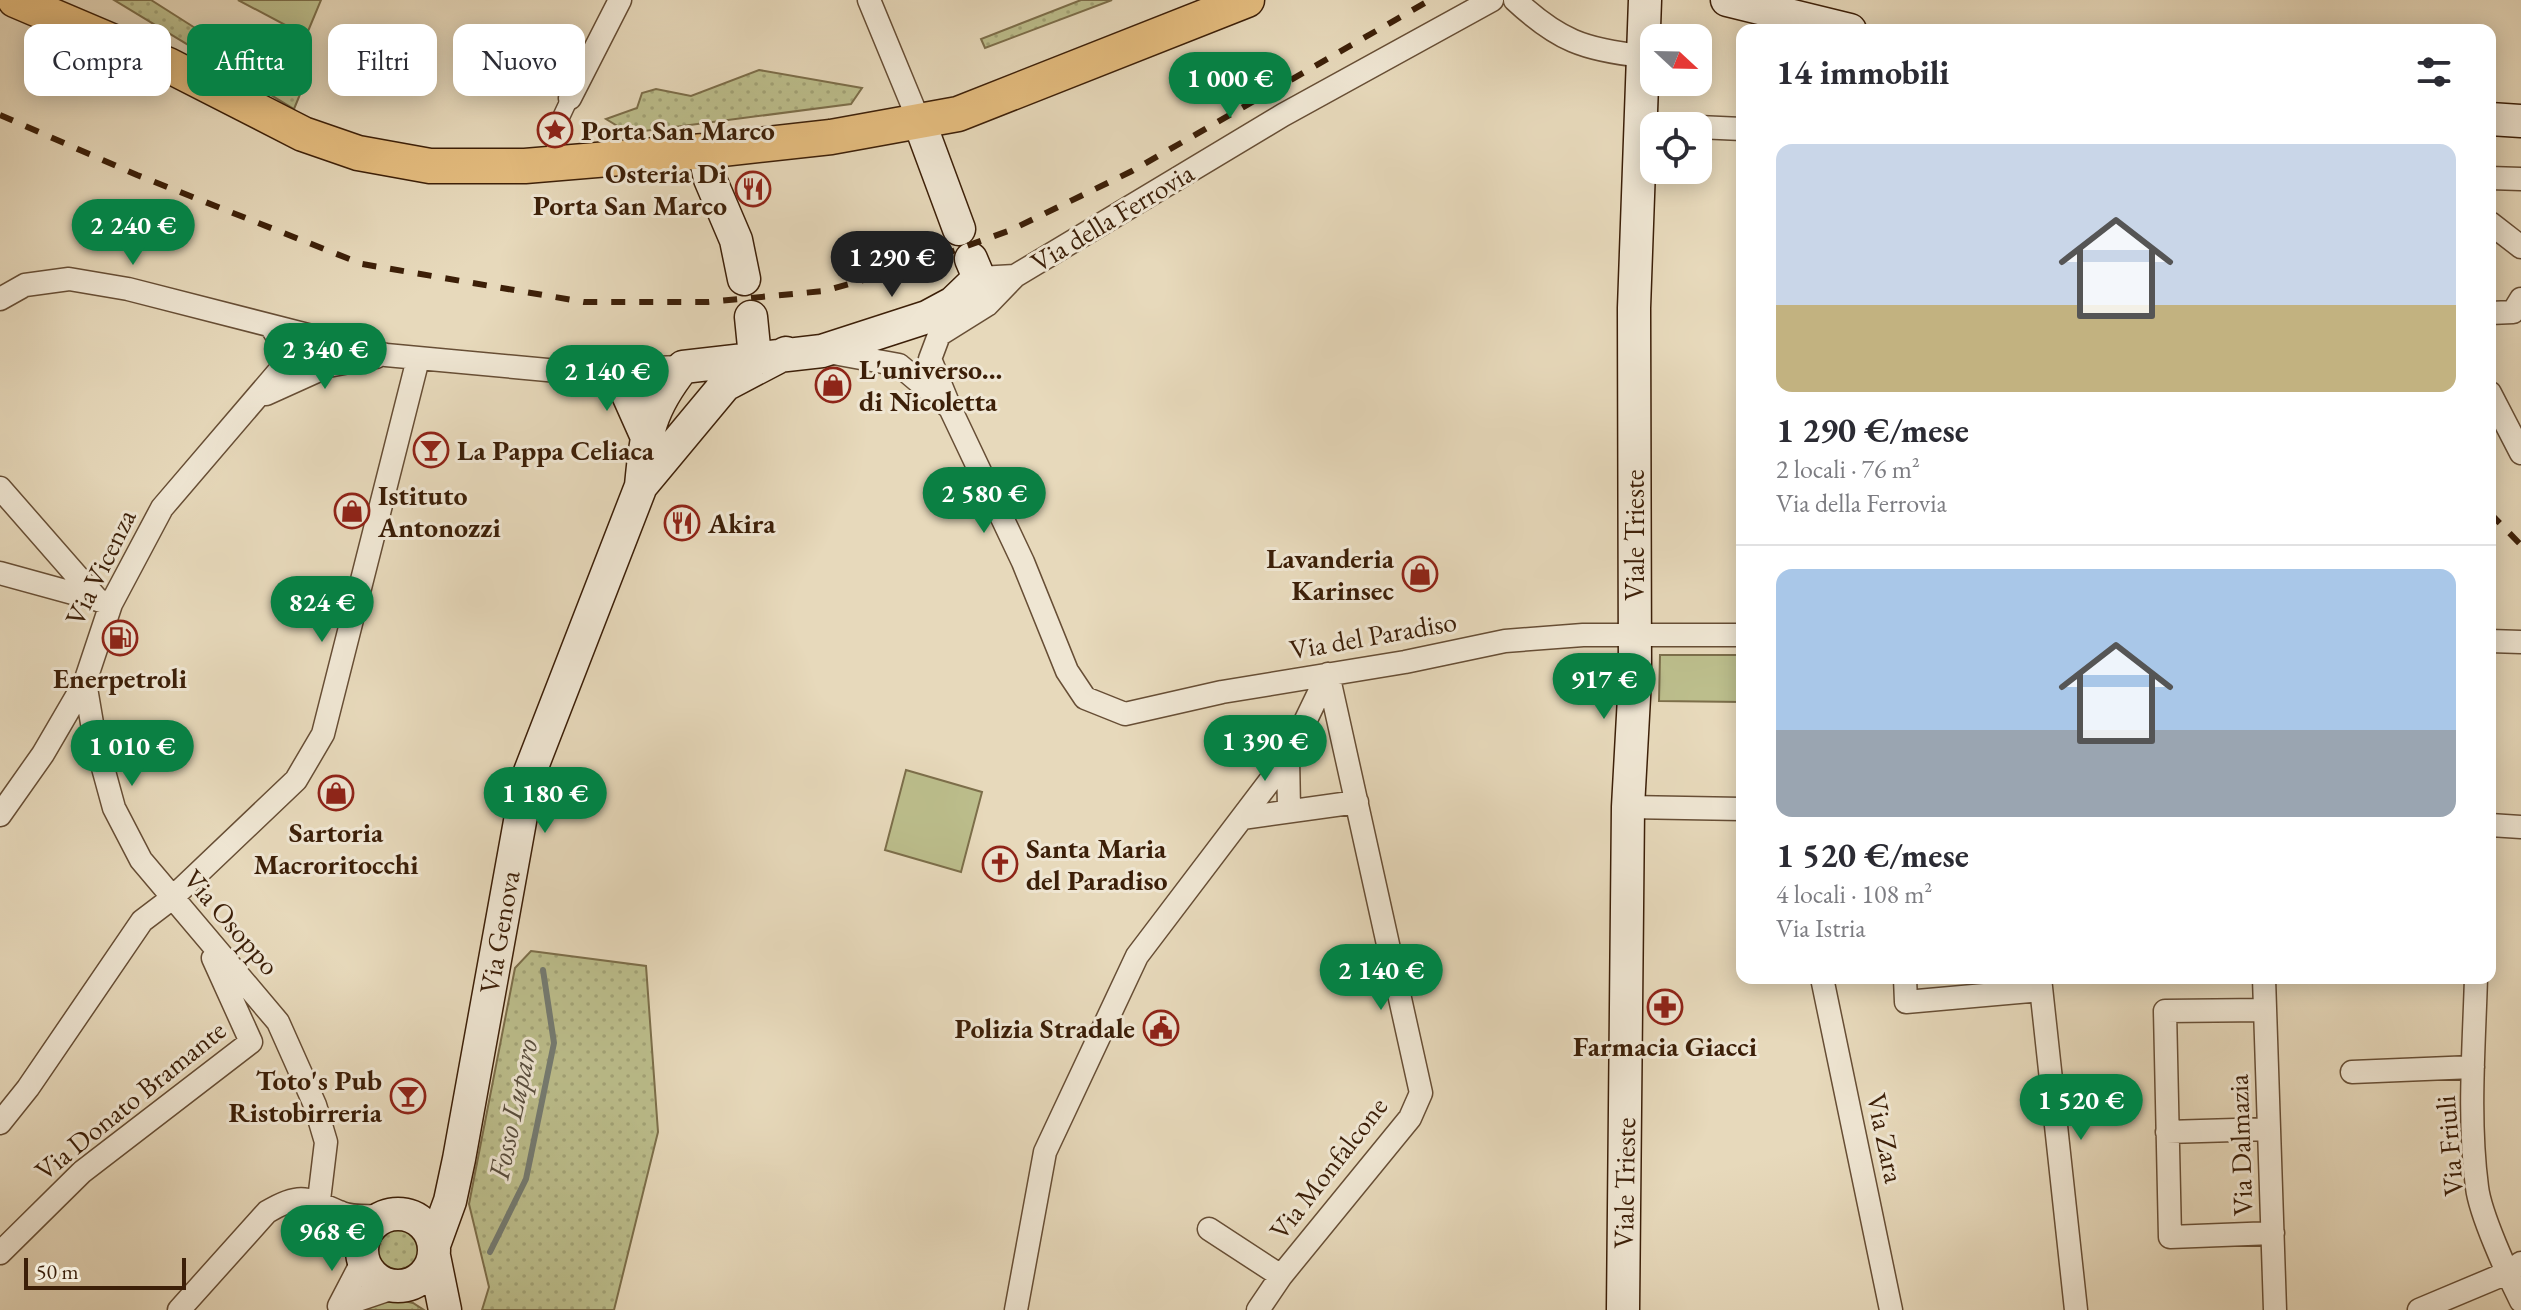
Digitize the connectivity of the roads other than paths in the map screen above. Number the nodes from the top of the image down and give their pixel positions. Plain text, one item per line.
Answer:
1 (15, 0) edge
2 (620, 0) edge
3 (869, 0) edge
4 (1190, 0) edge
5 (1247, 0) edge
6 (1492, 0) edge
7 (1515, 0) edge
8 (1645, 0) edge
9 (1727, 0) edge
10 (1644, 24) edge
11 (1825, 24) edge
12 (1640, 56) edge
13 (570, 98) joint
14 (2496, 119) edge
15 (919, 121) junction
16 (2521, 121) edge
17 (1712, 128) edge
18 (1736, 129) edge
19 (704, 151) junction
20 (555, 164) junction
21 (2496, 178) edge
22 (2521, 179) edge
23 (1645, 184) edge
24 (2496, 228) edge
25 (959, 229) dead end
26 (2521, 247) edge
27 (975, 268) joint
28 (1015, 276) junction
29 (744, 279) dead end
30 (0, 299) edge
31 (2521, 299) edge
32 (2496, 313) edge
33 (751, 317) dead end
34 (272, 328) junction
35 (822, 351) junction
36 (386, 355) junction
37 (770, 355) junction
38 (418, 359) junction
39 (683, 367) junction
40 (617, 370) junction
41 (254, 400) junction
42 (2496, 405) edge
43 (950, 408) junction
44 (657, 442) junction
45 (2521, 453) edge
46 (0, 488) edge
47 (0, 573) edge
48 (105, 602) junction
49 (1634, 635) junction
50 (1736, 635) edge
51 (2496, 641) edge
52 (2521, 642) edge
53 (1328, 674) junction
54 (85, 682) junction
55 (1288, 757) junction
56 (1357, 802) junction
57 (1628, 807) junction
58 (1289, 809) junction
59 (1736, 809) edge
60 (0, 815) edge
61 (1242, 818) junction
62 (2496, 825) edge
63 (2521, 827) edge
64 (171, 899) junction
65 (203, 935) junction
66 (1823, 984) edge
67 (1905, 984) edge
68 (2041, 984) edge
69 (2264, 984) edge
70 (2476, 984) edge
71 (2265, 1010) junction
72 (2473, 1067) junction
73 (2352, 1072) dead end
74 (0, 1123) edge
75 (2269, 1129) junction
76 (2167, 1132) junction
77 (319, 1200) junction
78 (340, 1212) junction
79 (385, 1216) junction
80 (1209, 1229) dead end
81 (2273, 1233) junction
82 (428, 1240) junction
83 (0, 1253) edge
84 (362, 1255) junction
85 (2514, 1268) edge
86 (1281, 1276) junction
87 (401, 1287) junction
88 (2521, 1301) edge
89 (338, 1308) edge
90 (179, 1310) edge
91 (432, 1310) edge
92 (445, 1310) edge
93 (1016, 1310) edge
94 (1258, 1310) edge
95 (1623, 1310) edge
96 (1891, 1310) edge
97 (2076, 1310) edge
98 (2275, 1310) edge
99 (2419, 1310) edge

1 - 20 main road
2 - 13 street
3 - 15 street
4 - 15 main road
5 - 15 main road
6 - 28 street, Via della Ferrovia
7 - 12 street
8 - 10 main road, Viale Trieste
9 - 11 main road
13 - 20 street
14 - 16 main road
15 - 19 main road
15 - 25 main road
17 - 18 street
19 - 20 main road
19 - 29 main road
21 - 22 street
23 - 49 main road, Viale Trieste
24 - 26 street
27 - 28 street, Via della Ferrovia
27 - 35 main road, Via della Ferrovia
28 - 43 street
30 - 34 street, Via Vicenza
31 - 32 street
33 - 37 main road
34 - 36 street, Via Vicenza
34 - 41 street, Via Vicenza
35 - 37 main road, Via della Ferrovia
35 - 43 street
36 - 38 street, Via Vicenza
36 - 41 street, Via Vicenza
37 - 39 main road, Via della Ferrovia
37 - 44 main road
38 - 40 street, Via Vicenza
38 - 64 street
39 - 40 street, Via della Ferrovia
39 - 44 main road
40 - 44 main road
41 - 48 street, Via Vicenza
42 - 45 street
43 - 53 street, Via del Paradiso
44 - 82 main road, Via Genova
46 - 48 street
47 - 48 street
48 - 54 street, Via Vicenza
49 - 50 street, Via del Paradiso
49 - 53 street, Via del Paradiso
49 - 57 main road, Viale Trieste
51 - 52 street
53 - 55 street
53 - 56 street, Via Monfalcone
54 - 60 street, Via Vicenza
54 - 64 street, Via Osoppo
55 - 58 street
55 - 61 street
56 - 58 street
56 - 86 street, Via Monfalcone
57 - 59 street
57 - 95 main road, Viale Trieste
58 - 61 street
61 - 93 street
62 - 63 street
64 - 65 street, Via Osoppo
64 - 74 street
65 - 77 street, Via Osoppo
65 - 83 street, Via Donato Bramante
66 - 96 street, Via Zara
67 - 68 street
68 - 97 street
69 - 71 street, Via Dalmazia
70 - 72 street, Via Friuli
71 - 75 street, Via Dalmazia
71 - 76 street
72 - 73 street
72 - 85 street, Via Friuli
75 - 76 street
75 - 81 street, Via Dalmazia
76 - 81 street
77 - 78 street
77 - 90 street
78 - 79 street
78 - 84 street
79 - 82 main road
79 - 84 main road
80 - 86 street, Via Monfalcone
81 - 98 street, Via Dalmazia
82 - 87 main road
82 - 92 main road
84 - 87 main road
84 - 89 street
85 - 88 street, Via Friuli
85 - 99 street
86 - 94 street, Via Monfalcone
87 - 89 street
87 - 91 main road

